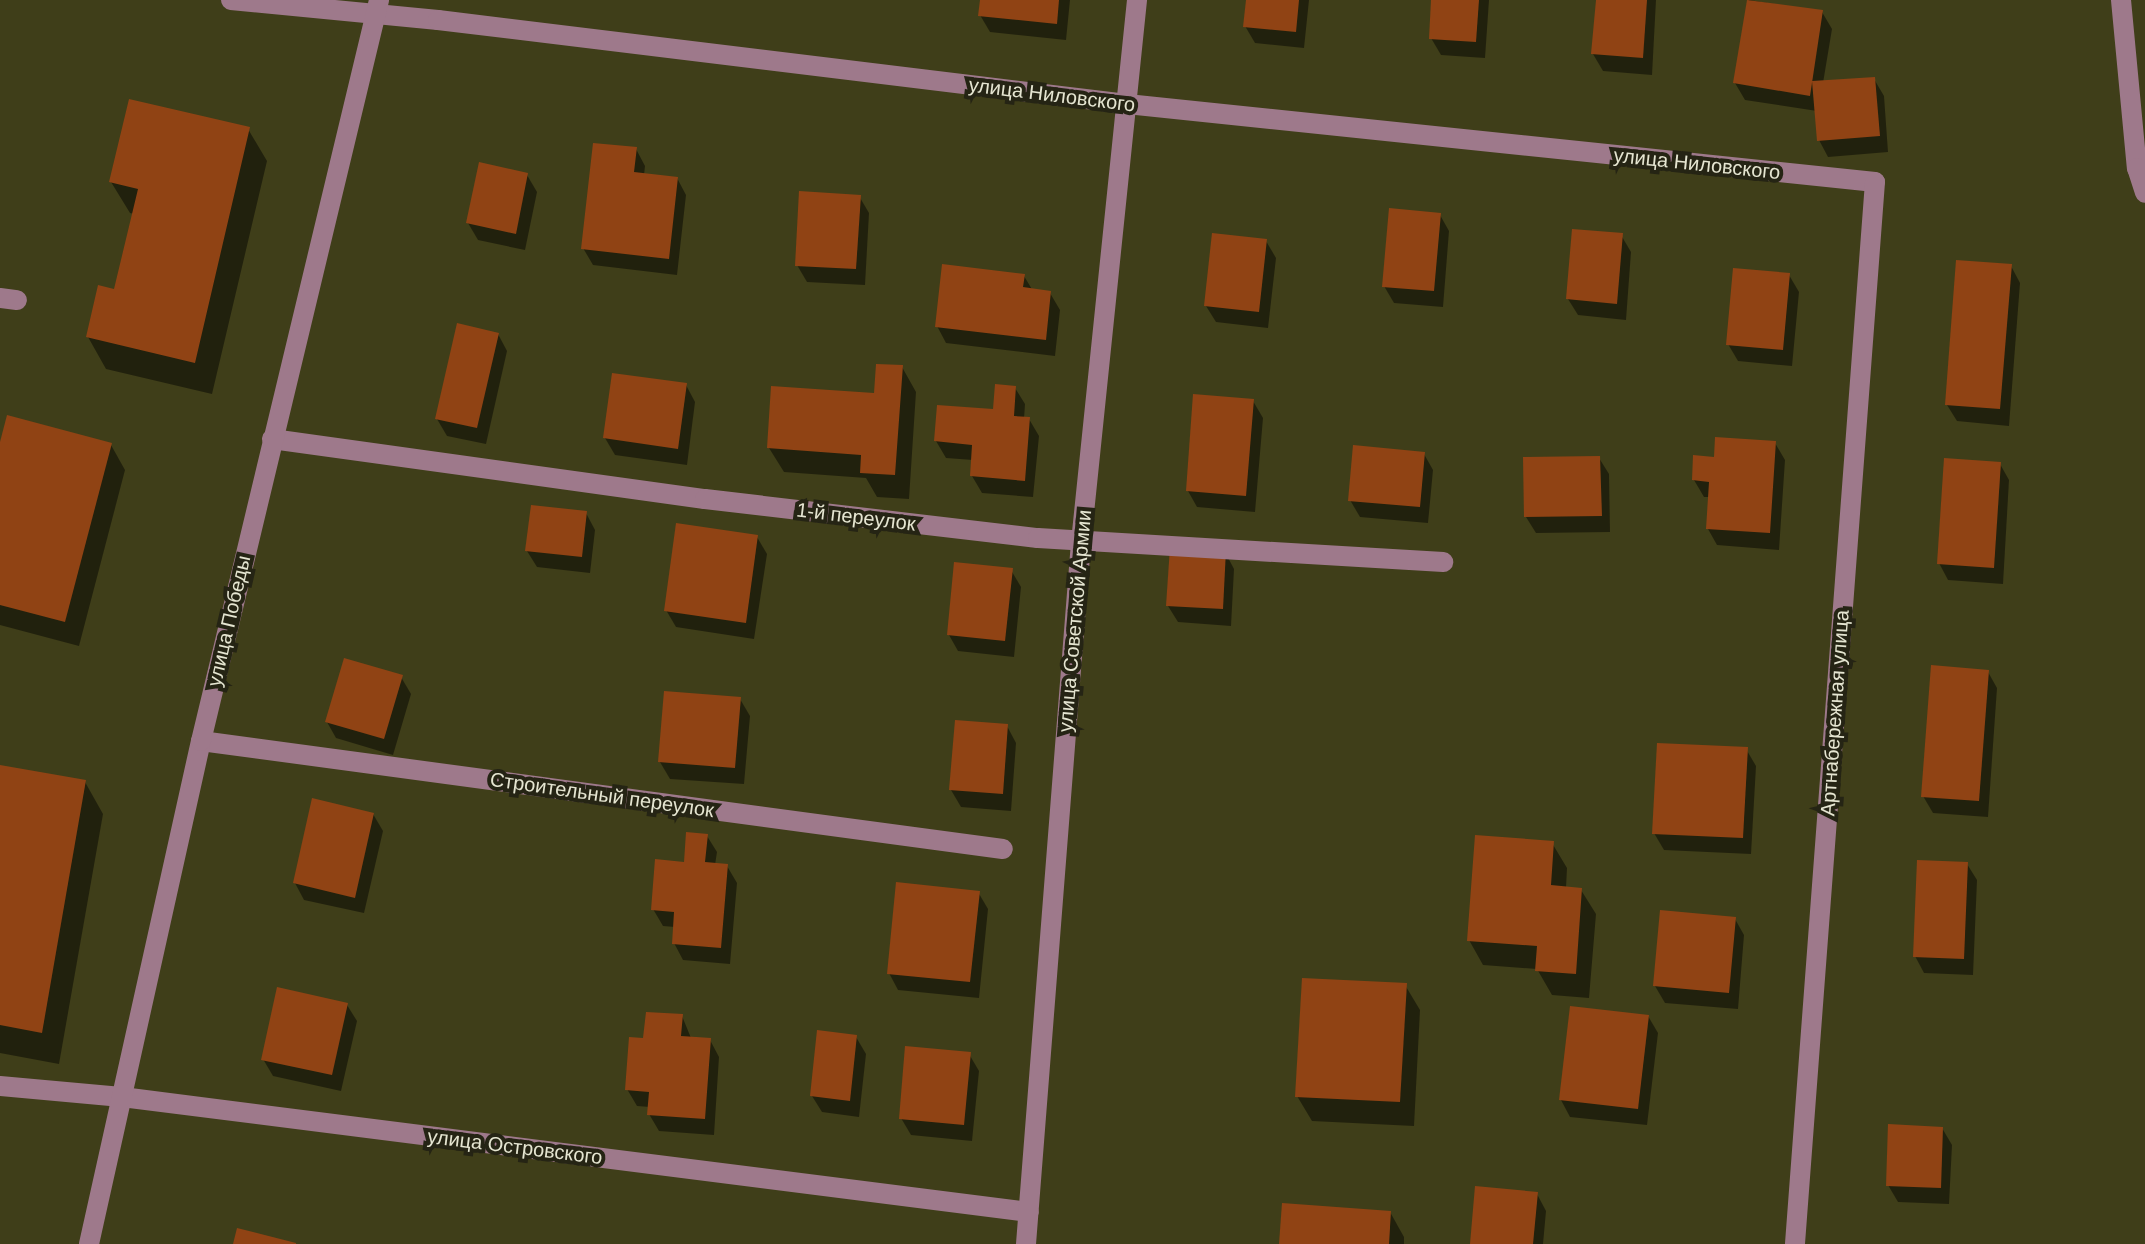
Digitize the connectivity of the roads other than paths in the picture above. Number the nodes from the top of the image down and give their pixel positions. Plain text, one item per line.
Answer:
1 (231, 0) edge
2 (1137, 0) edge
3 (2121, 0) edge
4 (377, 8) edge
5 (1127, 104) junction
6 (2141, 167) edge
7 (1875, 182) joint
8 (2145, 193) edge
9 (272, 439) junction
10 (1081, 542) junction
11 (1443, 562) dead end
12 (201, 741) junction
13 (1003, 849) dead end
14 (0, 1086) edge
15 (122, 1097) junction
16 (1029, 1212) junction
17 (89, 1244) edge
18 (1026, 1244) edge
19 (1795, 1244) edge

1 - 4 street, улица Ниловского
2 - 5 street, улица Советской Армии
3 - 6 street
4 - 5 street, улица Ниловского
4 - 9 street, улица Победы
5 - 7 street, улица Ниловского
5 - 10 street, улица Советской Армии
6 - 8 street
7 - 19 street, Артнабережная улица
9 - 10 street, 1-й переулок
9 - 12 street, улица Победы
10 - 11 street, 1-й переулок
10 - 16 street, улица Советской Армии
12 - 13 street, Строительный переулок
12 - 15 street, улица Победы
14 - 15 street, улица Островского
15 - 16 street, улица Островского
15 - 17 street, улица Победы
16 - 18 street, улица Советской Армии

